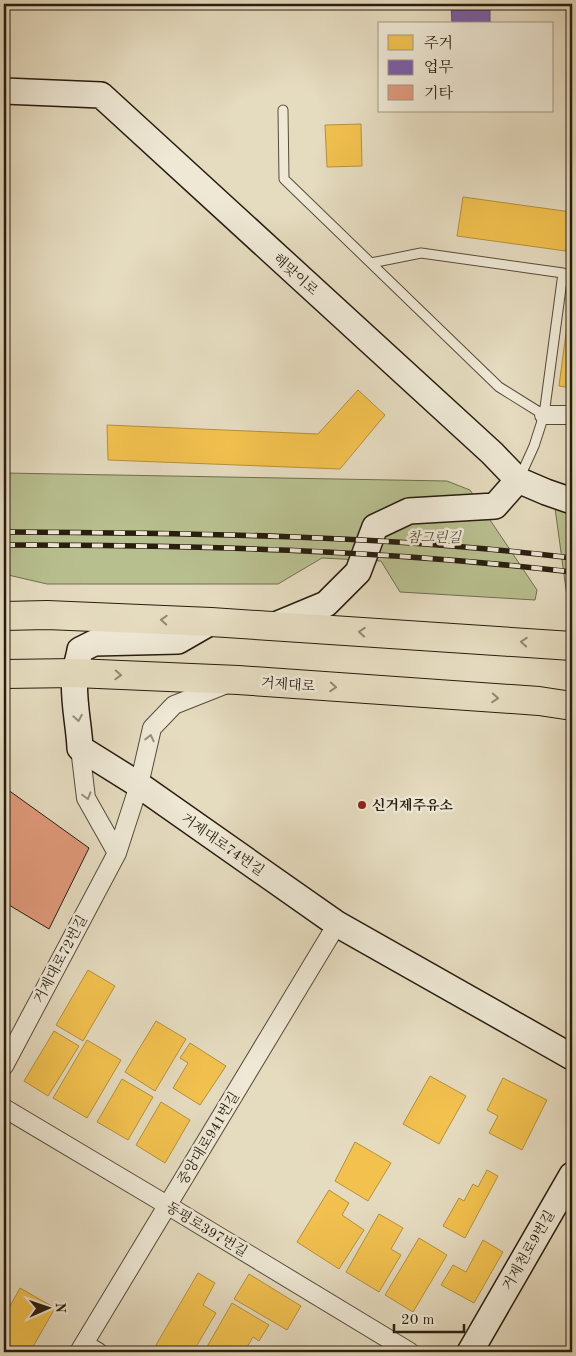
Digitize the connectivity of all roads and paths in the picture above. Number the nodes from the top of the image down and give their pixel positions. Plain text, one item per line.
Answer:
1 (4, 90) edge
2 (283, 110) dead end
3 (371, 263) junction
4 (544, 415) junction
5 (572, 415) edge
6 (518, 480) junction
7 (572, 501) edge
8 (4, 616) edge
9 (211, 622) junction
10 (273, 626) junction
11 (572, 646) edge
12 (75, 673) junction
13 (4, 674) edge
14 (47, 674) junction
15 (238, 680) junction
16 (4, 689) edge
17 (572, 706) edge
18 (80, 748) junction
19 (139, 785) junction
20 (117, 853) junction
21 (337, 924) junction
22 (572, 1056) edge
23 (4, 1066) edge
24 (4, 1108) edge
25 (572, 1175) edge
26 (167, 1205) junction
27 (87, 1349) edge
28 (410, 1352) edge
29 (470, 1352) edge

1 - 6 street, 해맞이로
2 - 3 lane
3 - 4 lane
3 - 4 lane
4 - 5 street
4 - 6 lane
6 - 7 street, 해맞이로
6 - 10 street
9 -> 8 main road
9 - 10 main road
9 - 12 street
11 -> 10 main road
12 - 14 main road, 거제대로
12 -> 15 main road, 거제대로
12 -> 18 street
13 - 14 main road, 거제대로
14 - 16 main road
15 -> 17 main road, 거제대로
19 -> 15 street, 거제대로72번길
18 - 19 street, 거제대로74번길
18 -> 20 street
19 - 20 street, 거제대로72번길
19 - 21 street, 거제대로74번길
20 - 23 street, 거제대로72번길
21 - 22 street, 거제대로74번길
21 - 26 street, 중앙대로941번길
24 - 26 street, 동평로397번길
25 - 29 street, 거제천로9번길
26 - 27 street, 중앙대로941번길
26 - 28 street, 동평로397번길

